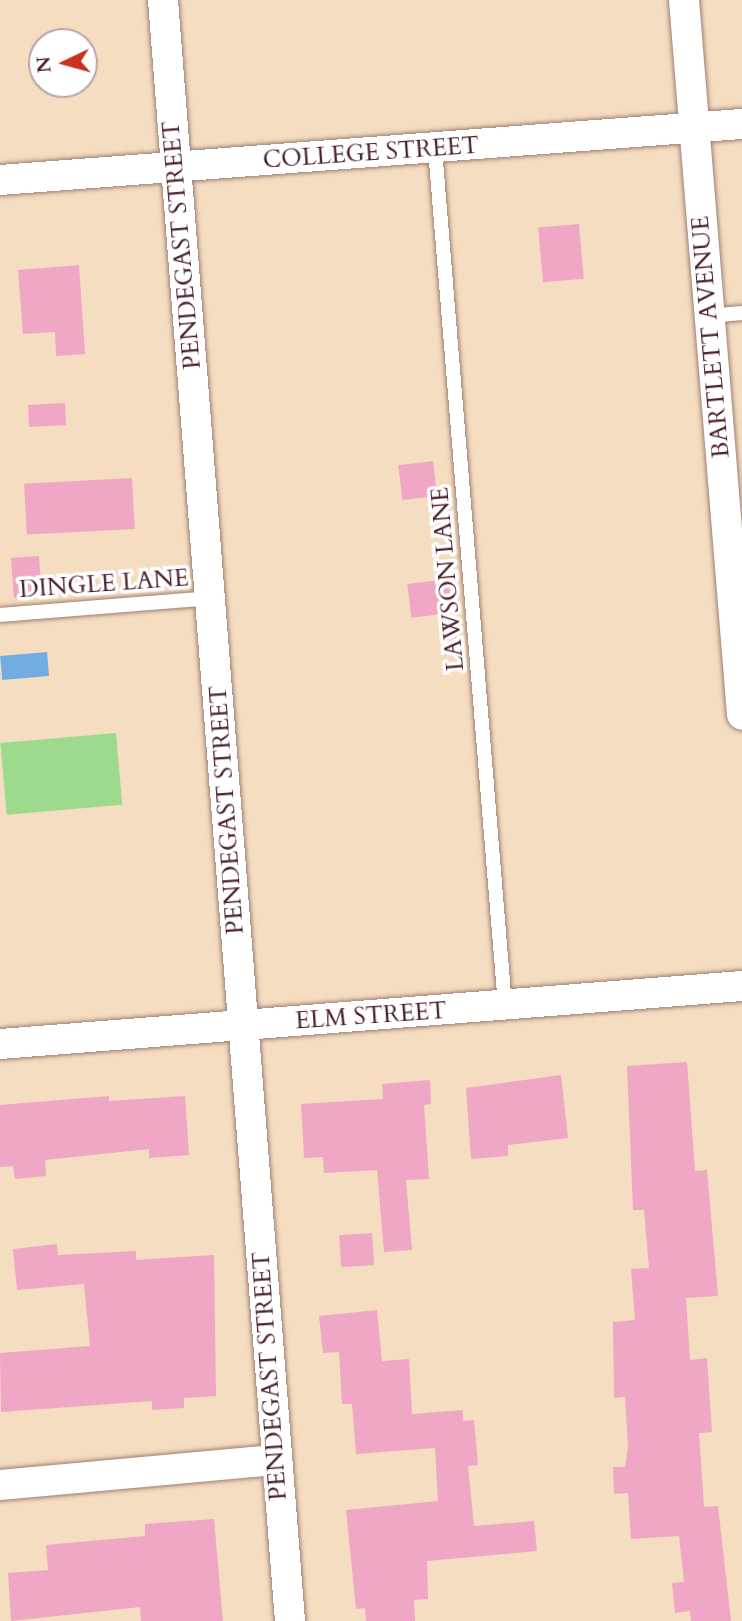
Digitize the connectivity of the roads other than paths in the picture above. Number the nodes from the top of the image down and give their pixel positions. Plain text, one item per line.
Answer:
1 (163, 0) edge
2 (684, 0) edge
3 (742, 124) edge
4 (695, 128) junction
5 (435, 149) junction
6 (176, 166) junction
7 (0, 180) edge
8 (742, 313) edge
9 (708, 316) junction
10 (212, 598) junction
11 (0, 615) edge
12 (742, 715) edge
13 (742, 986) edge
14 (505, 1006) junction
15 (243, 1024) junction
16 (0, 1044) edge
17 (276, 1461) junction
18 (0, 1485) edge
19 (290, 1621) edge

1 - 6 street, PENDEGAST STREET
2 - 4 street, BARTLETT AVENUE
3 - 4 street, COLLEGE STREET
4 - 5 street, COLLEGE STREET
4 - 9 street, BARTLETT AVENUE
5 - 6 street, COLLEGE STREET
5 - 14 lane, LAWSON LANE
6 - 7 street, COLLEGE STREET
6 - 10 street, PENDEGAST STREET
8 - 9 lane
9 - 12 street, BARTLETT AVENUE
10 - 11 lane, DINGLE LANE
10 - 15 street, PENDEGAST STREET
13 - 14 street, ELM STREET
14 - 15 street, ELM STREET
15 - 16 street, ELM STREET
15 - 17 street, PENDEGAST STREET
17 - 18 street
17 - 19 street, PENDEGAST STREET

